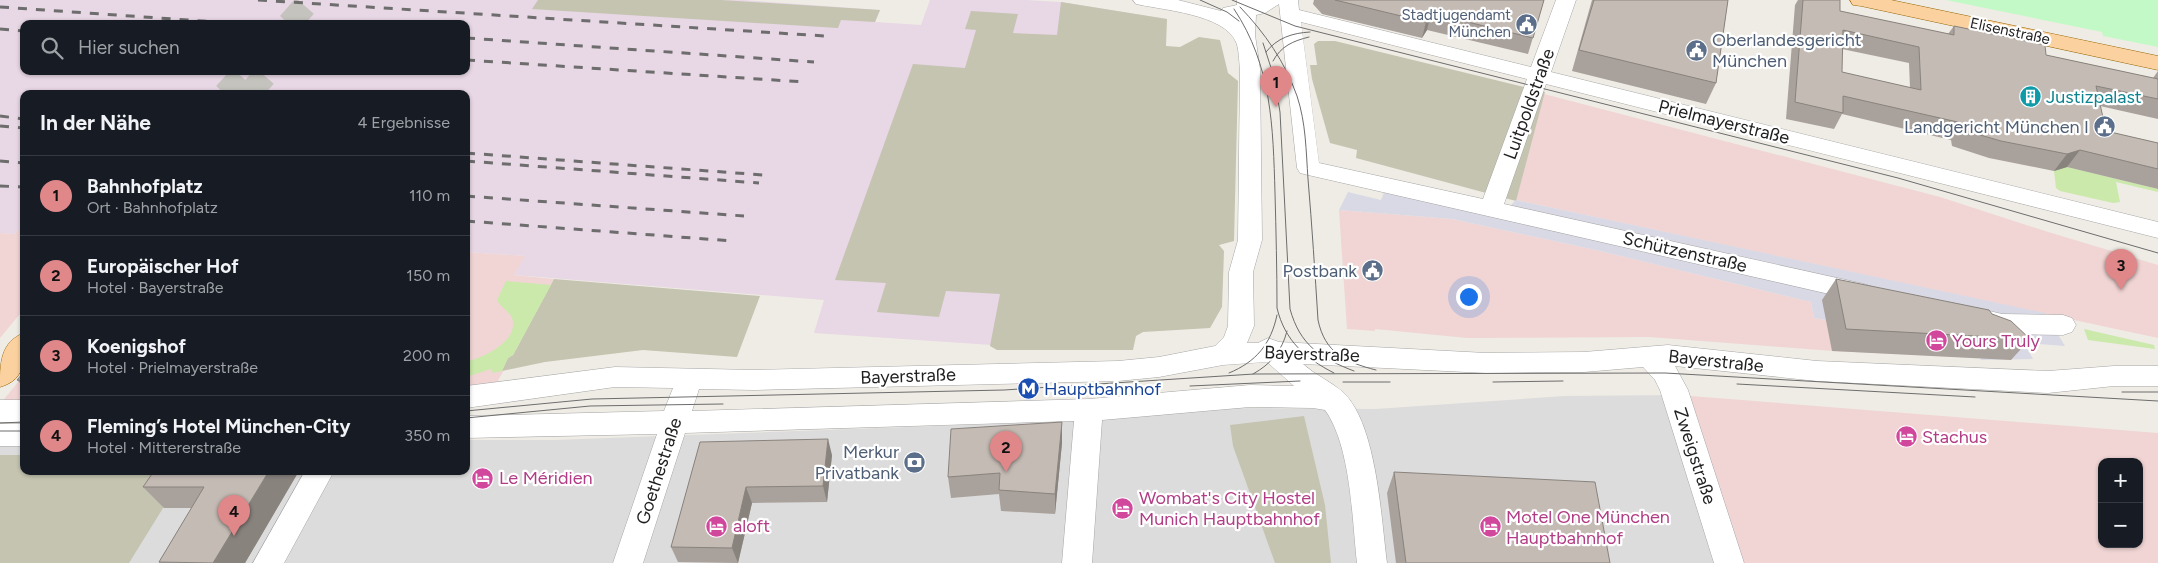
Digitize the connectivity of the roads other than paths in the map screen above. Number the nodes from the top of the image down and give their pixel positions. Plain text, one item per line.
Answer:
1 (1143, 0) edge
2 (1272, 0) edge
3 (1566, 0) edge
4 (1861, 0) edge
5 (1246, 6) edge
6 (1290, 7) edge
7 (1193, 9) junction
8 (1246, 41) junction
9 (2158, 63) edge
10 (1539, 76) junction
11 (1491, 209) junction
12 (2158, 230) edge
13 (1889, 298) edge
14 (1955, 313) edge
15 (2063, 325) dead end
16 (1241, 326) junction
17 (20, 349) edge
18 (1273, 352) junction
19 (1223, 355) junction
20 (1649, 356) junction
21 (0, 376) edge
22 (2158, 376) edge
23 (689, 379) junction
24 (470, 396) edge
25 (1334, 400) junction
26 (1089, 410) junction
27 (0, 411) edge
28 (20, 411) edge
29 (676, 422) junction
30 (470, 427) edge
31 (0, 435) edge
32 (20, 435) edge
33 (318, 475) edge
34 (268, 563) edge
35 (628, 563) edge
36 (1077, 563) edge
37 (1372, 563) edge
38 (1729, 563) edge

1 - 7 street
2 - 5 street
3 - 10 street, Luitpoldstraße
4 - 9 main road, Elisenstraße
5 - 7 street
5 - 8 street
6 - 10 street, Prielmayerstraße
6 - 11 street, Schützenstraße
7 - 8 street
8 - 16 street
10 - 11 street, Luitpoldstraße
10 - 12 street, Prielmayerstraße
11 - 13 street, Schützenstraße
14 - 15 street
16 - 18 street
16 - 19 street
17 - 21 main road
18 - 19 street, Bayerstraße
18 - 20 street, Bayerstraße
18 - 25 street
19 - 23 street, Bayerstraße
20 - 22 street, Bayerstraße
20 - 38 street, Zweigstraße
23 - 24 street, Bayerstraße
23 - 29 street, Goethestraße
25 - 26 street
25 - 37 street
26 - 29 street
26 - 36 street
27 - 28 street
29 - 30 street
29 - 35 street, Goethestraße
31 - 32 street
33 - 34 street

